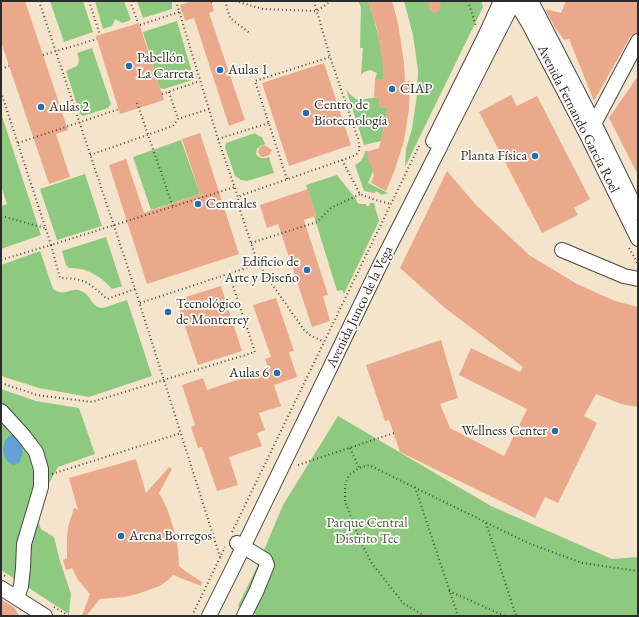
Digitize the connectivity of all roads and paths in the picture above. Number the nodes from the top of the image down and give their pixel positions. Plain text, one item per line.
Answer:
1 (39, 1) edge
2 (89, 1) edge
3 (130, 1) edge
4 (176, 1) edge
5 (225, 1) edge
6 (235, 1) edge
7 (314, 1) edge
8 (331, 1) edge
9 (468, 1) edge
10 (501, 1) edge
11 (515, 1) edge
12 (535, 3) edge
13 (317, 11) junction
14 (180, 12) junction
15 (477, 28) dead end
16 (251, 34) dead end
17 (100, 35) dead end
18 (97, 39) dead end
19 (638, 41) edge
20 (55, 51) junction
21 (43, 55) dead end
22 (330, 57) junction
23 (9, 66) dead end
24 (1, 69) edge
25 (200, 81) junction
26 (1, 92) edge
27 (169, 92) junction
28 (162, 94) dead end
29 (137, 103) dead end
30 (119, 109) dead end
31 (209, 109) junction
32 (178, 119) junction
33 (79, 123) junction
34 (269, 123) junction
35 (594, 124) junction
36 (148, 135) junction
37 (218, 139) junction
38 (422, 140) dead end
39 (18, 143) junction
40 (90, 155) junction
41 (342, 160) junction
42 (287, 179) junction
43 (234, 187) junction
44 (360, 194) junction
45 (238, 198) junction
46 (391, 204) junction
47 (173, 206) junction
48 (638, 213) edge
49 (1, 216) edge
50 (114, 225) junction
51 (45, 228) junction
52 (638, 239) edge
53 (251, 243) junction
54 (51, 245) junction
55 (562, 250) dead end
56 (1, 260) edge
57 (258, 264) junction
58 (229, 274) junction
59 (638, 279) edge
60 (135, 289) junction
61 (140, 303) junction
62 (328, 344) junction
63 (164, 380) junction
64 (1, 383) edge
65 (1, 411) edge
66 (181, 433) junction
67 (394, 433) dead end
68 (350, 448) junction
69 (296, 465) dead end
70 (359, 468) junction
71 (41, 478) junction
72 (416, 488) junction
73 (486, 523) junction
74 (235, 542) junction
75 (220, 557) junction
76 (638, 571) edge
77 (1, 588) edge
78 (449, 591) junction
79 (256, 592) junction
80 (17, 598) junction
81 (45, 616) edge
82 (192, 616) edge
83 (201, 616) edge
84 (209, 616) edge
85 (244, 616) edge
86 (257, 616) edge
87 (425, 616) edge
88 (458, 616) edge
89 (505, 616) edge
90 (516, 616) edge

1 - 20 path
2 - 17 path
3 - 14 path
4 - 14 path
5 - 16 path
6 - 13 path
7 - 13 path
8 - 13 path
9 - 15 path
10 - 62 street, Avenida Junco de la Vega
11 - 52 street, Avenida Fernando García Roel
11 - 74 street, Avenida Junco de la Vega
12 - 35 street, Avenida Fernando García Roel
13 - 22 path
14 - 25 path
18 - 20 path
19 - 35 street
20 - 21 path
20 - 33 path
22 - 34 path
22 - 41 path
23 - 24 path
25 - 27 path
25 - 31 path
26 - 39 path
27 - 28 path
27 - 32 path
29 - 36 path
30 - 33 path
31 - 32 path
31 - 37 path
32 - 36 path
33 - 39 path
33 - 40 path
34 - 37 path
34 - 42 path
35 - 48 street, Avenida Fernando García Roel
36 - 40 path
36 - 47 path
37 - 43 path
38 - 46 path
39 - 51 path
40 - 50 path
41 - 42 path
41 - 44 path
42 - 45 path
43 - 45 path
43 - 47 path
44 - 46 path
44 - 53 path
45 - 53 path
46 - 62 path
47 - 50 path
49 - 51 path
50 - 54 path
50 - 60 path
51 - 54 path
53 - 57 path
54 - 56 path
54 - 60 path
55 - 59 street
57 - 58 path
57 - 62 path
58 - 61 path
58 - 63 path
60 - 61 path
61 - 63 path
62 - 74 street, Avenida Junco de la Vega
62 - 74 path
63 - 64 path
63 - 66 path
65 - 71 street
66 - 71 path
66 - 75 path
67 - 68 path
68 - 69 path
68 - 70 path
70 - 72 path
70 - 87 path
71 - 80 street
72 - 73 path
72 - 78 path
73 - 76 path
73 - 90 path
74 - 75 path
74 - 79 street
74 - 83 street, Avenida Junco de la Vega
74 - 84 street, Avenida Junco de la Vega
75 - 82 path
77 - 80 street
78 - 88 path
78 - 89 path
79 - 85 street
79 - 86 street
80 - 81 street

